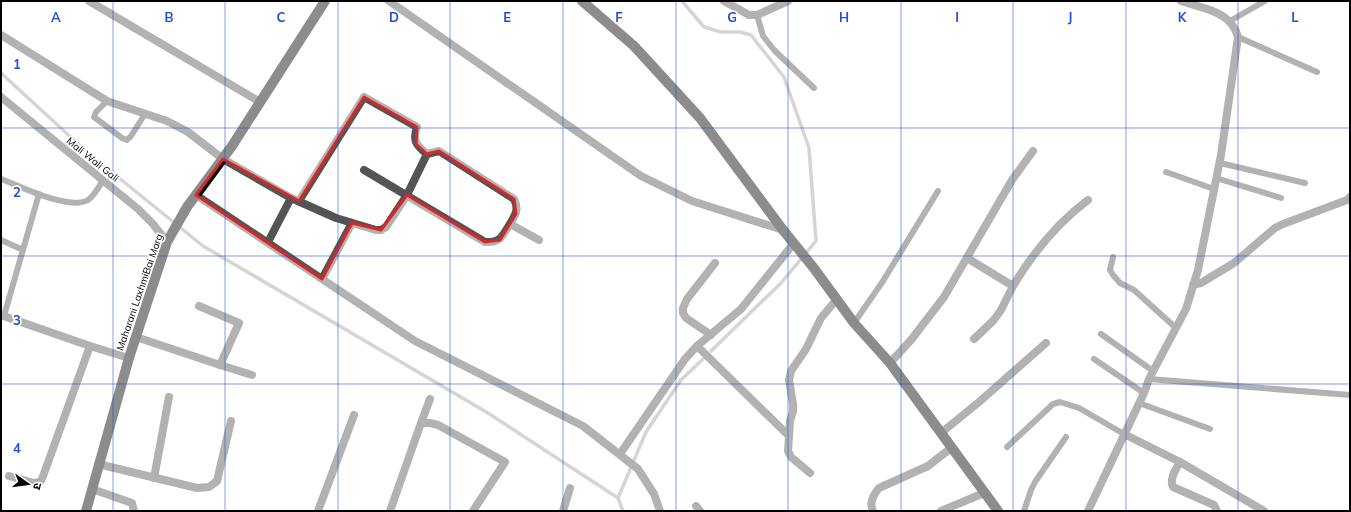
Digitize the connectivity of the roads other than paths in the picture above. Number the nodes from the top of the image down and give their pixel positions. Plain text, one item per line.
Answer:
1 (89, 1) edge
2 (325, 1) edge
3 (389, 1) edge
4 (582, 1) edge
5 (724, 1) edge
6 (788, 1) edge
7 (1181, 1) edge
8 (1265, 1) edge
9 (757, 15) junction
10 (1230, 21) junction
11 (1, 36) edge
12 (1238, 37) junction
13 (1317, 72) dead end
14 (814, 88) dead end
15 (1, 97) edge
16 (106, 101) junction
17 (260, 102) junction
18 (145, 114) junction
19 (1033, 151) dead end
20 (427, 154) junction
21 (223, 159) junction
22 (1220, 163) junction
23 (364, 170) dead end
24 (1166, 172) dead end
25 (1216, 178) junction
26 (1, 179) edge
27 (104, 180) junction
28 (1305, 183) dead end
29 (1214, 189) junction
30 (938, 191) dead end
31 (39, 194) junction
32 (196, 195) junction
33 (407, 195) junction
34 (1350, 197) edge
35 (291, 198) junction
36 (1281, 198) dead end
37 (1088, 200) dead end
38 (299, 201) junction
39 (352, 223) junction
40 (510, 224) junction
41 (783, 230) junction
42 (1, 240) edge
43 (539, 240) dead end
44 (167, 242) junction
45 (268, 242) junction
46 (796, 246) junction
47 (24, 250) junction
48 (1113, 257) dead end
49 (967, 258) junction
50 (715, 263) dead end
51 (322, 279) junction
52 (1193, 285) junction
53 (1013, 286) junction
54 (837, 299) junction
55 (199, 306) dead end
56 (3, 316) edge
57 (854, 323) junction
58 (1176, 328) junction
59 (1101, 334) dead end
60 (711, 335) junction
61 (136, 337) junction
62 (974, 339) dead end
63 (1046, 343) dead end
64 (90, 346) junction
65 (697, 346) junction
66 (129, 358) junction
67 (1094, 359) dead end
68 (890, 363) junction
69 (220, 364) junction
70 (252, 375) dead end
71 (1151, 375) junction
72 (1144, 393) junction
73 (1350, 396) edge
74 (169, 397) dead end
75 (430, 398) dead end
76 (1139, 403) junction
77 (354, 415) dead end
78 (230, 421) dead end
79 (421, 423) junction
80 (1210, 428) dead end
81 (941, 433) junction
82 (1124, 434) junction
83 (789, 436) junction
84 (1066, 437) dead end
85 (1007, 447) dead end
86 (950, 448) junction
87 (620, 454) junction
88 (1180, 462) junction
89 (98, 464) junction
90 (810, 473) dead end
91 (9, 476) dead end
92 (154, 478) junction
93 (570, 488) dead end
94 (92, 489) junction
95 (984, 493) junction
96 (86, 511) edge
97 (134, 511) edge
98 (318, 511) edge
99 (390, 511) edge
100 (473, 511) edge
101 (563, 511) edge
102 (660, 511) edge
103 (873, 511) edge
104 (941, 511) edge
105 (998, 511) edge
106 (1024, 511) edge
107 (1088, 511) edge
108 (1217, 511) edge
109 (1264, 511) edge

1 - 17 street
2 - 17 main road, Maharani LaxhmiBai Marg
3 - 41 street
4 - 41 main road
5 - 9 street
6 - 9 street
7 - 10 street
8 - 10 lane
9 - 14 lane
10 - 12 street
11 - 16 street
12 - 13 lane
12 - 22 street
15 - 27 street, Mali Wali Gali
16 - 18 street
16 - 18 lane
17 - 21 main road, Maharani LaxhmiBai Marg
18 - 21 street
19 - 49 street
20 - 33 street
20 - 38 street
20 - 40 street
21 - 32 main road, Maharani LaxhmiBai Marg
21 - 35 street
22 - 25 street
22 - 28 lane
23 - 33 street
24 - 29 lane
25 - 29 street
25 - 36 lane
26 - 31 lane
27 - 31 lane
27 - 44 street, Mali Wali Gali
29 - 52 street
30 - 57 lane
31 - 47 lane
32 - 44 main road, Maharani LaxhmiBai Marg
32 - 45 street
33 - 39 street
33 - 40 street
34 - 52 street
35 - 38 street
35 - 45 street
37 - 53 street
38 - 39 street
39 - 51 street
40 - 43 street
41 - 46 main road
42 - 47 lane
44 - 61 main road, Maharani LaxhmiBai Marg
45 - 51 street
46 - 54 main road
46 - 60 street
47 - 56 lane
48 - 58 lane
49 - 53 street
49 - 68 street
50 - 60 street
51 - 87 street
52 - 58 street
53 - 62 street
54 - 57 main road
54 - 83 street
55 - 69 street
56 - 64 street
57 - 68 main road
58 - 71 street
59 - 71 lane
60 - 65 street
61 - 66 main road, Maharani LaxhmiBai Marg
61 - 69 street
63 - 81 street
64 - 66 street
64 - 91 street
65 - 83 street
65 - 87 street
66 - 89 main road, Maharani LaxhmiBai Marg
67 - 72 lane
68 - 81 main road
69 - 70 street
71 - 72 street
71 - 73 lane
72 - 76 street
74 - 92 street
75 - 79 street
76 - 80 lane
76 - 82 street
77 - 98 street
78 - 92 street
79 - 99 street
79 - 100 street
81 - 86 main road
82 - 85 lane
82 - 88 street
82 - 107 street
83 - 90 street
84 - 106 lane
86 - 95 main road
86 - 103 street
87 - 102 street
88 - 108 street
88 - 109 street
89 - 92 street
89 - 94 main road, Maharani LaxhmiBai Marg
93 - 101 street
94 - 96 main road, Maharani LaxhmiBai Marg
94 - 97 street
95 - 104 street
95 - 105 main road

